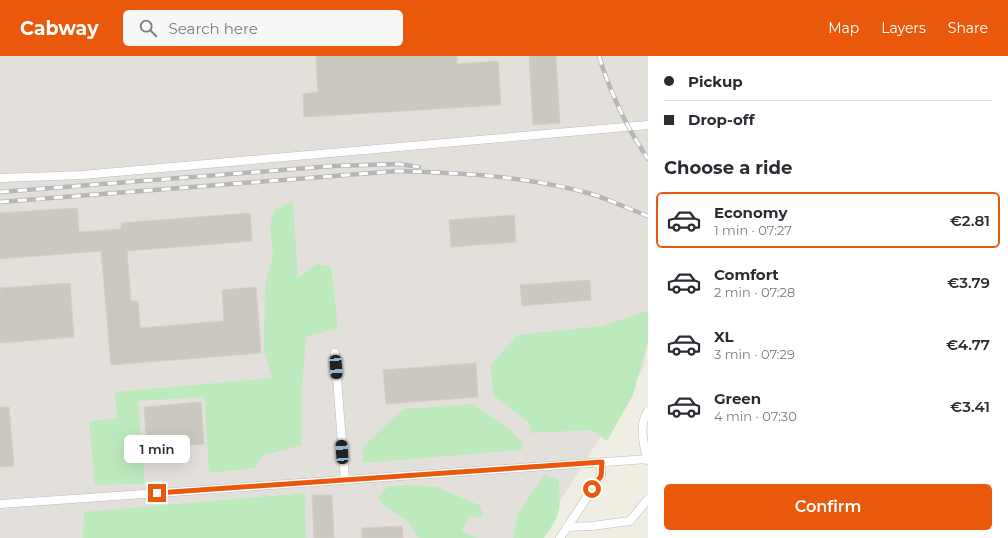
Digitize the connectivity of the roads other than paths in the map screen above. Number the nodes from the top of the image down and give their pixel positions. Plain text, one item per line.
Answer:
1 (648, 126) edge
2 (0, 178) edge
3 (335, 353) dead end
4 (648, 411) edge
5 (647, 460) edge
6 (602, 462) junction
7 (345, 480) junction
8 (648, 499) edge
9 (0, 504) edge
10 (567, 527) junction
11 (560, 538) edge

1 - 2 lane
3 - 7 lane
4 - 5 lane
5 - 6 lane
6 - 7 lane
6 - 10 lane
7 - 9 lane
8 - 10 lane
10 - 11 lane

